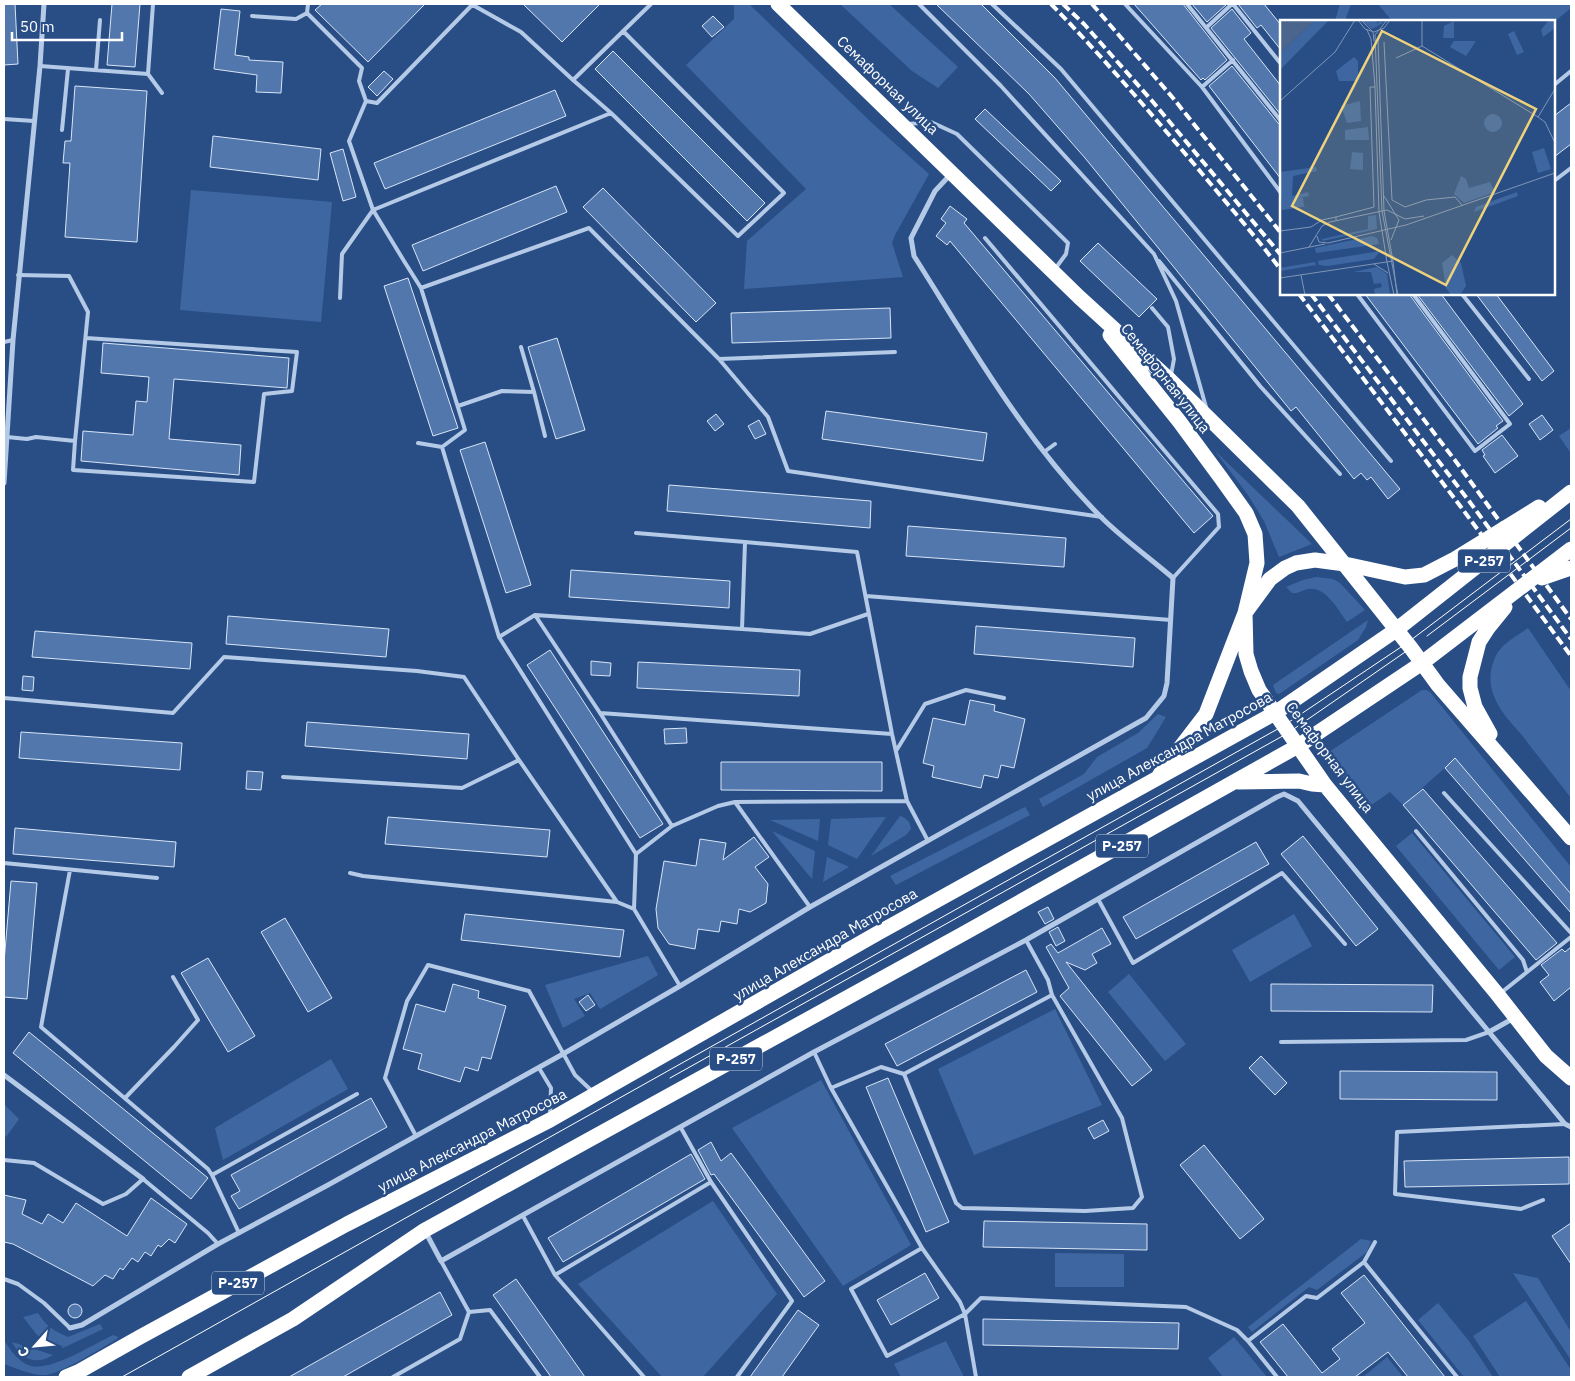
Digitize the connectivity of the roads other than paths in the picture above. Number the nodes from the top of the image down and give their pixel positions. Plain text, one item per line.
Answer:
1 (44, 4) edge
2 (153, 4) edge
3 (308, 4) edge
4 (471, 4) edge
5 (651, 4) edge
6 (778, 4) edge
7 (992, 4) edge
8 (1125, 4) edge
9 (1187, 4) edge
10 (1233, 4) edge
11 (922, 5) edge
12 (307, 13) junction
13 (252, 16) dead end
14 (100, 20) dead end
15 (1207, 27) junction
16 (623, 31) junction
17 (1234, 60) junction
18 (1280, 63) edge
19 (40, 66) junction
20 (68, 69) junction
21 (96, 70) junction
22 (1569, 73) edge
23 (148, 74) junction
24 (573, 80) junction
25 (1571, 80) edge
26 (1555, 84) edge
27 (1202, 86) junction
28 (162, 93) dead end
29 (366, 101) junction
30 (610, 114) junction
31 (4, 119) edge
32 (1280, 120) edge
33 (34, 121) junction
34 (903, 125) junction
35 (62, 130) dead end
36 (1571, 168) edge
37 (952, 172) junction
38 (1555, 180) edge
39 (1280, 192) edge
40 (373, 210) junction
41 (984, 238) dead end
42 (1154, 254) junction
43 (1054, 271) junction
44 (18, 275) junction
45 (422, 288) junction
46 (1358, 295) edge
47 (1414, 295) edge
48 (1463, 295) edge
49 (1079, 297) junction
50 (340, 298) dead end
51 (1152, 308) dead end
52 (86, 338) junction
53 (13, 340) junction
54 (4, 342) edge
55 (521, 347) dead end
56 (895, 352) dead end
57 (719, 359) junction
58 (1530, 379) dead end
59 (1170, 380) junction
60 (534, 392) junction
61 (458, 406) junction
62 (1209, 419) junction
63 (545, 436) dead end
64 (7, 437) junction
65 (75, 441) junction
66 (418, 443) dead end
67 (1055, 444) dead end
68 (442, 446) junction
69 (1044, 452) junction
70 (1391, 462) dead end
71 (1340, 474) dead end
72 (4, 484) edge
73 (1571, 491) edge
74 (1102, 517) junction
75 (636, 534) dead end
76 (744, 542) junction
77 (1571, 549) edge
78 (1345, 564) junction
79 (1571, 568) edge
80 (1173, 578) junction
81 (1525, 585) junction
82 (866, 596) junction
83 (1245, 613) junction
84 (868, 614) junction
85 (535, 615) junction
86 (1171, 620) junction
87 (742, 629) junction
88 (1396, 630) junction
89 (499, 637) junction
90 (1422, 663) junction
91 (4, 698) edge
92 (1004, 698) dead end
93 (600, 713) junction
94 (1274, 713) junction
95 (892, 734) junction
96 (1298, 746) junction
97 (896, 752) junction
98 (519, 760) junction
99 (1507, 764) junction
100 (283, 777) dead end
101 (1156, 780) junction
102 (1236, 782) junction
103 (1325, 785) junction
104 (1444, 793) dead end
105 (907, 800) junction
106 (735, 802) junction
107 (672, 826) junction
108 (1416, 831) dead end
109 (1571, 838) edge
110 (928, 841) junction
111 (636, 854) junction
112 (4, 863) edge
113 (70, 870) junction
114 (350, 873) dead end
115 (157, 878) dead end
116 (1098, 899) junction
117 (617, 902) junction
118 (810, 907) junction
119 (634, 909) junction
120 (1571, 933) edge
121 (1571, 937) edge
122 (1026, 940) junction
123 (1344, 944) dead end
124 (1527, 972) junction
125 (174, 977) dead end
126 (680, 986) junction
127 (1052, 995) junction
128 (1498, 995) junction
129 (1515, 1018) junction
130 (1489, 1032) junction
131 (1281, 1042) dead end
132 (814, 1052) junction
133 (563, 1054) junction
134 (539, 1068) junction
135 (4, 1074) edge
136 (904, 1074) junction
137 (1571, 1078) edge
138 (831, 1088) junction
139 (357, 1094) dead end
140 (596, 1095) junction
141 (125, 1098) junction
142 (550, 1120) junction
143 (1565, 1124) junction
144 (1571, 1127) edge
145 (681, 1128) junction
146 (416, 1136) junction
147 (4, 1160) edge
148 (212, 1175) junction
149 (143, 1179) junction
150 (711, 1182) junction
151 (1543, 1200) dead end
152 (523, 1216) junction
153 (424, 1230) junction
154 (239, 1233) junction
155 (1375, 1242) dead end
156 (218, 1244) junction
157 (922, 1248) junction
158 (441, 1260) junction
159 (1364, 1262) junction
160 (555, 1275) junction
161 (4, 1279) edge
162 (469, 1312) junction
163 (965, 1314) junction
164 (70, 1328) joint
165 (1248, 1341) junction
166 (66, 1377) edge
167 (189, 1377) edge
168 (393, 1377) edge
169 (540, 1377) edge
170 (644, 1377) edge
171 (737, 1377) edge
172 (976, 1377) edge
173 (1277, 1377) edge
174 (1457, 1377) edge

1 - 19 street
2 - 23 lane
3 - 12 lane
4 - 24 lane
4 - 29 lane
5 - 16 lane
6 - 34 highway, Семафорная улица
7 - 70 lane
8 - 27 lane
9 - 15 lane
10 - 15 lane
10 - 18 lane
11 - 42 lane
12 - 13 lane
12 - 29 lane
14 - 21 lane
15 - 17 lane
16 - 24 lane
16 - 30 lane
17 - 27 lane
17 - 32 lane
19 - 20 lane
19 - 33 street
20 - 21 lane
20 - 35 lane
21 - 23 lane
22 - 25 lane
22 - 26 lane
23 - 28 lane
24 - 30 lane
27 - 39 lane
29 - 40 lane
30 - 40 lane
31 - 33 lane
33 - 44 street
34 - 37 highway, Семафорная улица
34 - 43 lane
36 - 38 lane
37 - 43 highway, Семафорная улица
37 - 69 street
40 - 45 lane
40 - 50 lane
41 - 80 lane
42 - 62 lane
42 - 71 lane
43 - 49 highway, Семафорная улица
44 - 52 lane
44 - 53 street
45 - 57 lane
45 - 61 lane
46 - 47 lane
48 - 58 lane
49 - 59 highway, Семафорная улица
49 - 83 highway, Семафорная улица
51 - 59 lane
52 - 65 lane
52 - 65 lane
53 - 54 lane
53 - 64 street
55 - 60 lane
56 - 57 lane
57 - 74 lane
59 - 62 highway, Семафорная улица
60 - 61 lane
60 - 63 lane
61 - 68 lane
62 - 78 highway, Семафорная улица
64 - 65 lane
64 - 72 street
66 - 68 lane
67 - 69 lane
68 - 89 lane
69 - 74 street
73 - 78 highway
73 - 88 highway, улица Александра Матросова / Р-257
74 - 80 street
75 - 76 lane
76 - 82 lane
76 - 87 lane
77 - 81 highway, Р-257
78 - 83 highway
78 - 88 highway, Семафорная улица
79 - 81 highway
80 - 86 street
81 - 90 highway, Р-257
81 - 99 highway
82 - 84 lane
82 - 86 lane
83 - 94 highway, Семафорная улица
83 - 101 highway
84 - 87 lane
84 - 95 lane
85 - 87 lane
85 - 89 lane
85 - 93 lane
86 - 110 street
88 - 90 highway, Семафорная улица
88 - 94 highway, улица Александра Матросова / Р-257
89 - 111 lane
90 - 96 highway, Р-257
90 - 99 highway, Семафорная улица
91 - 98 lane
92 - 97 lane
93 - 95 lane
93 - 107 lane
94 - 96 highway, Семафорная улица
94 - 101 highway, улица Александра Матросова / Р-257
95 - 97 lane
96 - 102 highway, Р-257
96 - 103 highway, Семафорная улица
97 - 105 lane
98 - 100 lane
98 - 117 lane
99 - 109 highway, Семафорная улица
101 - 140 highway, улица Александра Матросова / Р-257
102 - 103 highway
102 - 153 highway, Р-257
103 - 128 highway, Семафорная улица
104 - 120 lane
105 - 106 lane
105 - 110 lane
106 - 107 lane
106 - 118 lane
107 - 111 lane
108 - 124 lane
110 - 118 street
111 - 119 lane
112 - 113 lane
113 - 115 lane
113 - 141 lane
114 - 117 lane
116 - 122 street
116 - 123 lane
116 - 130 street
117 - 119 lane
118 - 126 street
119 - 126 lane
121 - 124 lane
122 - 127 lane
122 - 132 street
124 - 128 lane
125 - 141 lane
126 - 133 street
127 - 136 lane
127 - 136 lane
128 - 129 highway, Семафорная улица
129 - 130 street
129 - 137 highway, Семафорная улица
130 - 131 lane
130 - 143 street
132 - 138 lane
132 - 145 street
133 - 134 street
133 - 140 lane
133 - 146 lane
134 - 142 lane
134 - 146 street
135 - 149 street
136 - 138 lane
138 - 157 lane
139 - 148 lane
140 - 142 highway, улица Александра Матросова / Р-257
141 - 148 lane
142 - 166 highway, улица Александра Матросова / Р-257
143 - 144 street
143 - 151 lane
145 - 150 lane
145 - 152 street
146 - 154 street
147 - 149 lane
148 - 154 lane
149 - 156 lane
150 - 160 lane
150 - 171 lane
152 - 158 street
152 - 160 lane
153 - 158 street
153 - 167 highway, Р-257
154 - 156 street
155 - 159 lane
156 - 164 street
157 - 163 lane
157 - 163 lane
158 - 162 lane
159 - 165 lane
159 - 174 lane
160 - 170 lane
161 - 164 lane
162 - 168 lane
162 - 169 lane
163 - 165 lane
163 - 172 lane
165 - 173 lane

